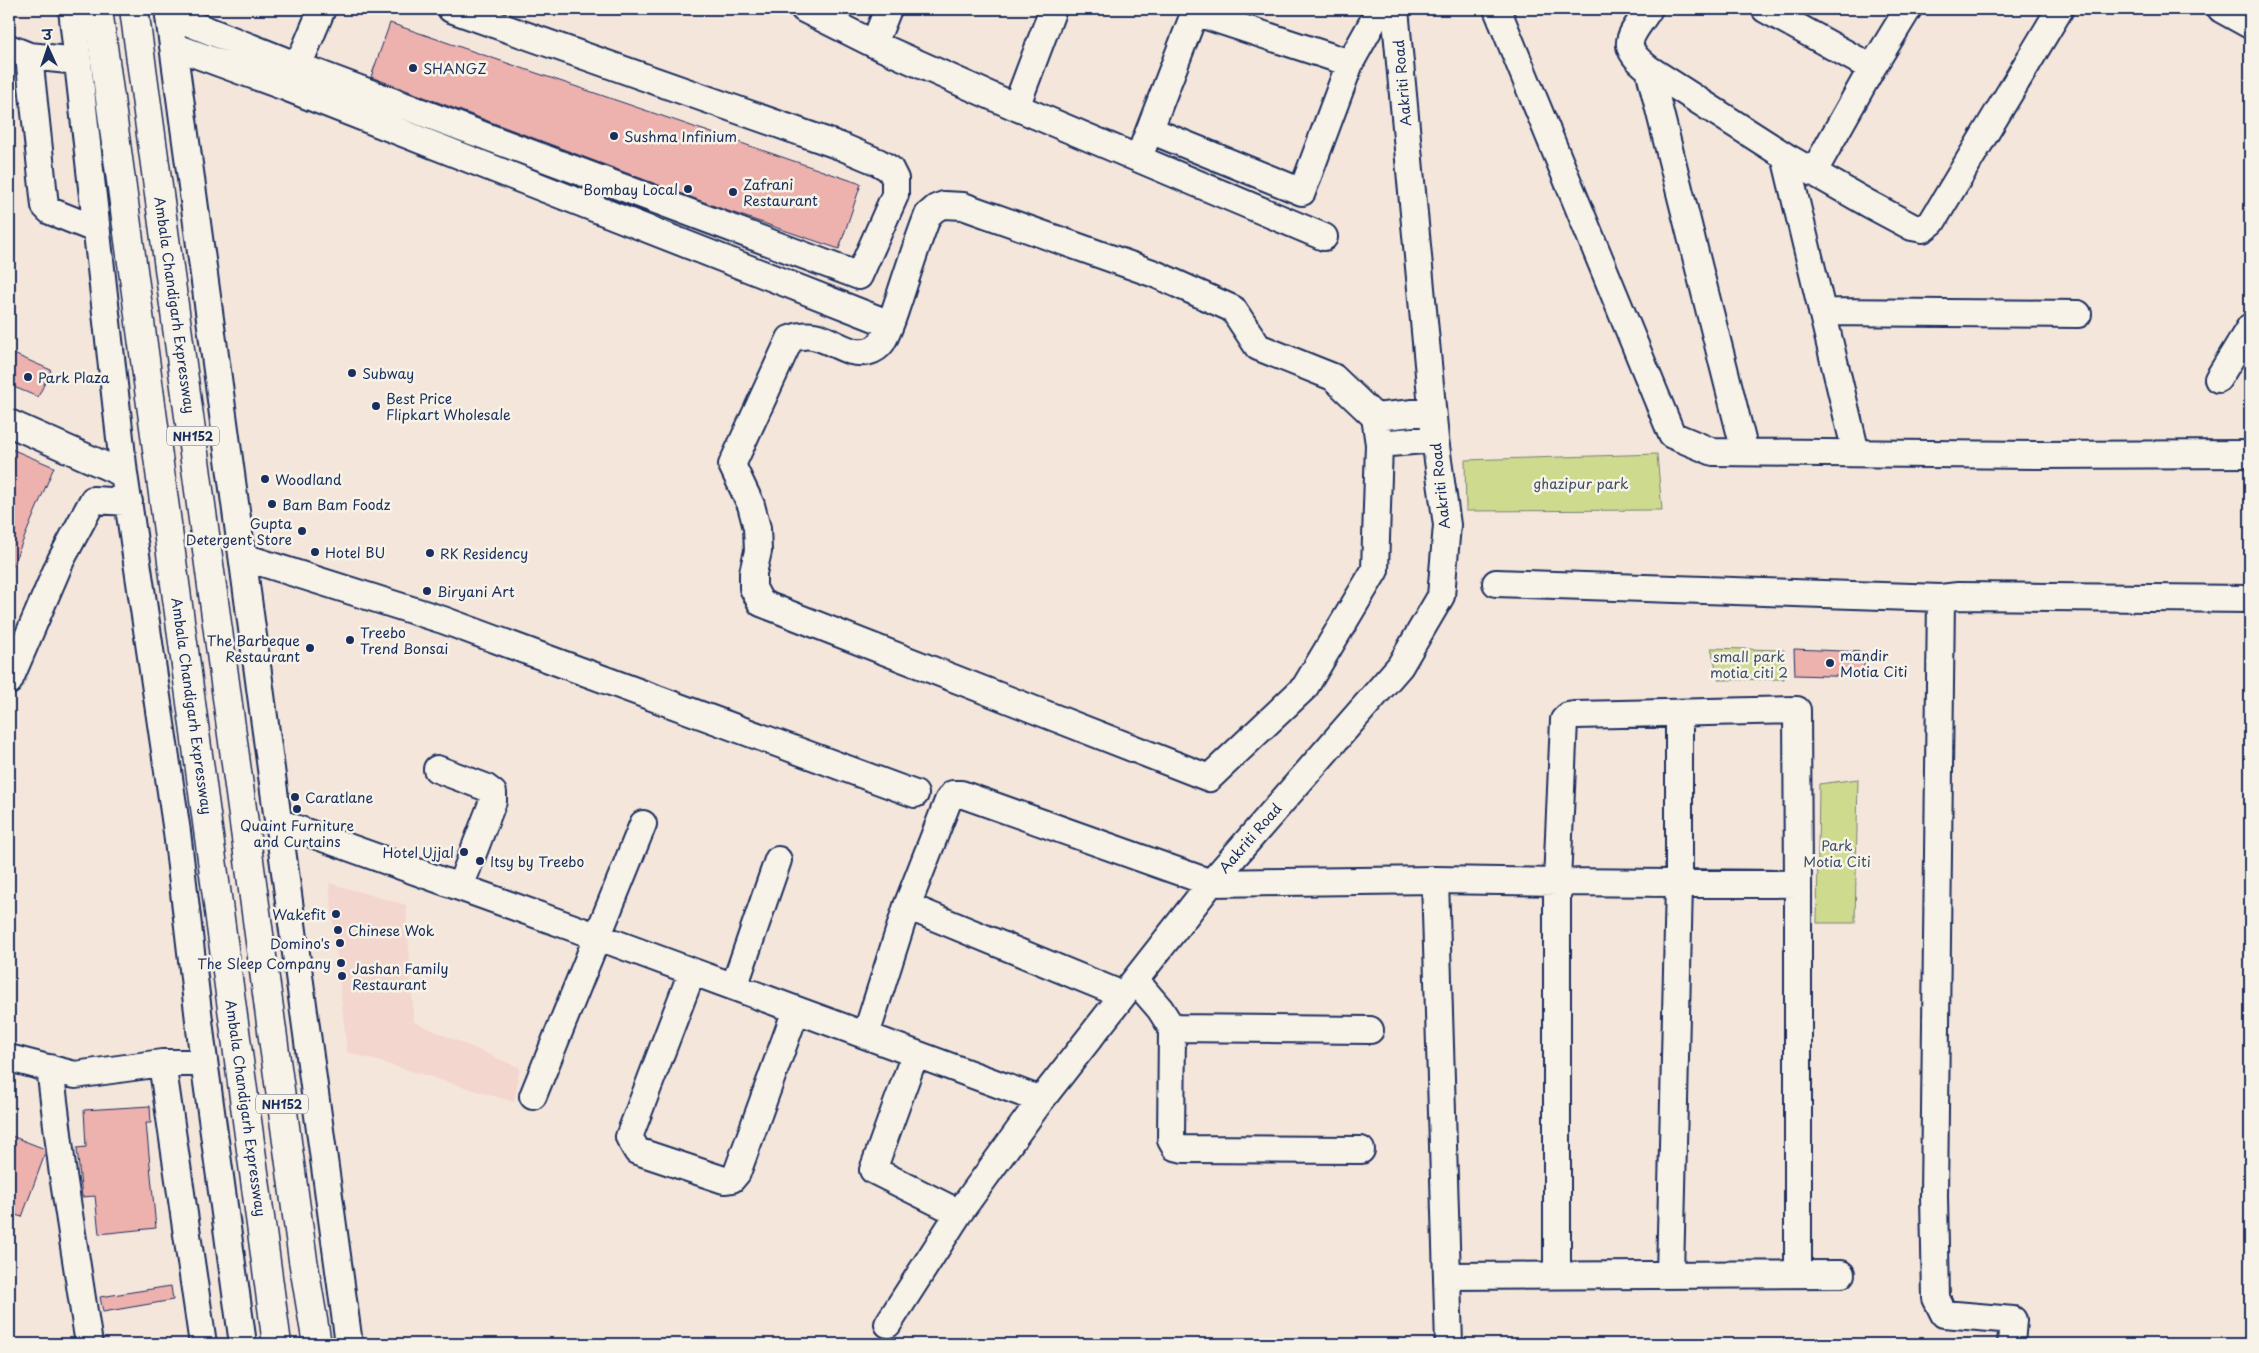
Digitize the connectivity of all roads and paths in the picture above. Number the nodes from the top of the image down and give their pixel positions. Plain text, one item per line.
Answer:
1 (72, 9) edge
2 (98, 9) edge
3 (134, 9) edge
4 (322, 9) edge
5 (451, 9) edge
6 (804, 9) edge
7 (888, 9) edge
8 (1053, 9) edge
9 (1380, 9) edge
10 (1395, 9) edge
11 (1497, 9) edge
12 (1648, 9) edge
13 (1908, 9) edge
14 (2060, 9) edge
15 (2220, 9) edge
16 (1195, 10) edge
17 (1775, 11) edge
18 (169, 12) edge
19 (2250, 24) edge
20 (874, 44) junction
21 (173, 46) junction
22 (19, 52) edge
23 (78, 61) junction
24 (1350, 63) junction
25 (298, 66) junction
26 (1872, 68) junction
27 (1649, 69) junction
28 (388, 100) junction
29 (1016, 107) junction
30 (380, 125) junction
31 (1150, 130) junction
32 (1785, 156) junction
33 (1138, 160) junction
34 (1813, 173) junction
35 (95, 229) junction
36 (1324, 237) dead end
37 (1822, 312) junction
38 (2078, 314) dead end
39 (890, 324) junction
40 (2250, 327) edge
41 (2218, 379) dead end
42 (1432, 411) junction
43 (1375, 417) junction
44 (9, 423) edge
45 (1435, 439) junction
46 (1379, 444) junction
47 (1745, 452) junction
48 (1856, 453) junction
49 (2250, 454) edge
50 (124, 474) junction
51 (129, 502) junction
52 (244, 556) junction
53 (1496, 584) dead end
54 (1941, 598) junction
55 (2250, 599) edge
56 (9, 680) edge
57 (1679, 713) junction
58 (437, 769) dead end
59 (915, 794) dead end
60 (278, 822) junction
61 (643, 824) dead end
62 (778, 860) dead end
63 (1435, 880) junction
64 (1557, 882) junction
65 (1211, 883) junction
66 (1678, 884) junction
67 (1798, 884) junction
68 (460, 887) junction
69 (906, 906) junction
70 (598, 937) junction
71 (692, 972) junction
72 (734, 987) junction
73 (1129, 987) junction
74 (796, 1010) junction
75 (1172, 1028) junction
76 (1370, 1030) dead end
77 (866, 1036) junction
78 (915, 1054) junction
79 (9, 1058) edge
80 (162, 1063) junction
81 (204, 1063) junction
82 (50, 1068) junction
83 (534, 1096) dead end
84 (1040, 1100) junction
85 (1361, 1150) dead end
86 (959, 1213) junction
87 (1798, 1274) junction
88 (1841, 1274) dead end
89 (1557, 1275) junction
90 (1670, 1275) junction
91 (1447, 1276) junction
92 (888, 1324) dead end
93 (89, 1344) edge
94 (203, 1344) edge
95 (243, 1344) edge
96 (277, 1344) edge
97 (317, 1344) edge
98 (349, 1344) edge
99 (1449, 1344) edge
100 (2011, 1344) edge

1 - 23 street
2 - 96 highway, Ambala Chandigarh Expressway / NH152
3 - 97 highway, Ambala Chandigarh Expressway / NH152
4 - 25 street
5 - 28 street
6 - 20 street
7 - 20 street
8 - 29 street
9 - 24 street
10 - 42 street, Aakriti Road
11 - 47 street
12 - 27 street
13 - 26 street
14 - 34 street
15 - 19 street
16 - 24 street
16 - 31 street
17 - 26 street
18 - 21 street
18 - 25 street
20 - 29 street
21 - 30 street
21 - 52 street
22 - 23 street
22 - 35 street
23 - 35 street
24 - 31 street
25 - 28 street
26 - 34 street
27 - 32 street
27 - 47 street
28 - 30 street
29 - 33 street
30 - 39 street
31 - 33 street
32 - 34 street
32 - 37 street
33 - 36 street
35 - 50 street
37 - 38 street
37 - 48 street
39 - 43 street
39 - 46 street
40 - 41 street
42 - 43 street
42 - 45 street, Aakriti Road
43 - 46 street
44 - 50 street
45 - 46 street
45 - 65 street, Aakriti Road
47 - 48 street
48 - 49 street
50 - 51 street
51 - 56 street
51 - 81 street
52 - 59 street
52 - 60 street
53 - 54 street
54 - 55 street
54 - 100 street
57 - 64 street
57 - 66 street
57 - 67 street
58 - 68 street
60 - 68 street
60 - 98 street
61 - 70 street
62 - 72 street
63 - 64 street
63 - 65 street
63 - 91 street
64 - 66 street
64 - 89 street
65 - 69 street
65 - 73 street, Aakriti Road
66 - 67 street
66 - 90 street
67 - 87 street
68 - 70 street
69 - 73 street
69 - 77 street
70 - 71 street
70 - 83 street
71 - 72 street
71 - 74 street
72 - 74 street
73 - 75 street
73 - 84 street, Aakriti Road
74 - 77 street
75 - 76 street
75 - 85 street
77 - 78 street
78 - 84 street
78 - 86 street
79 - 82 street
80 - 81 street
80 - 82 street
80 - 94 street
81 - 95 street
82 - 93 street
84 - 86 street, Aakriti Road
86 - 92 street, Aakriti Road
87 - 88 street
87 - 90 street
89 - 90 street
89 - 91 street
91 - 99 street

